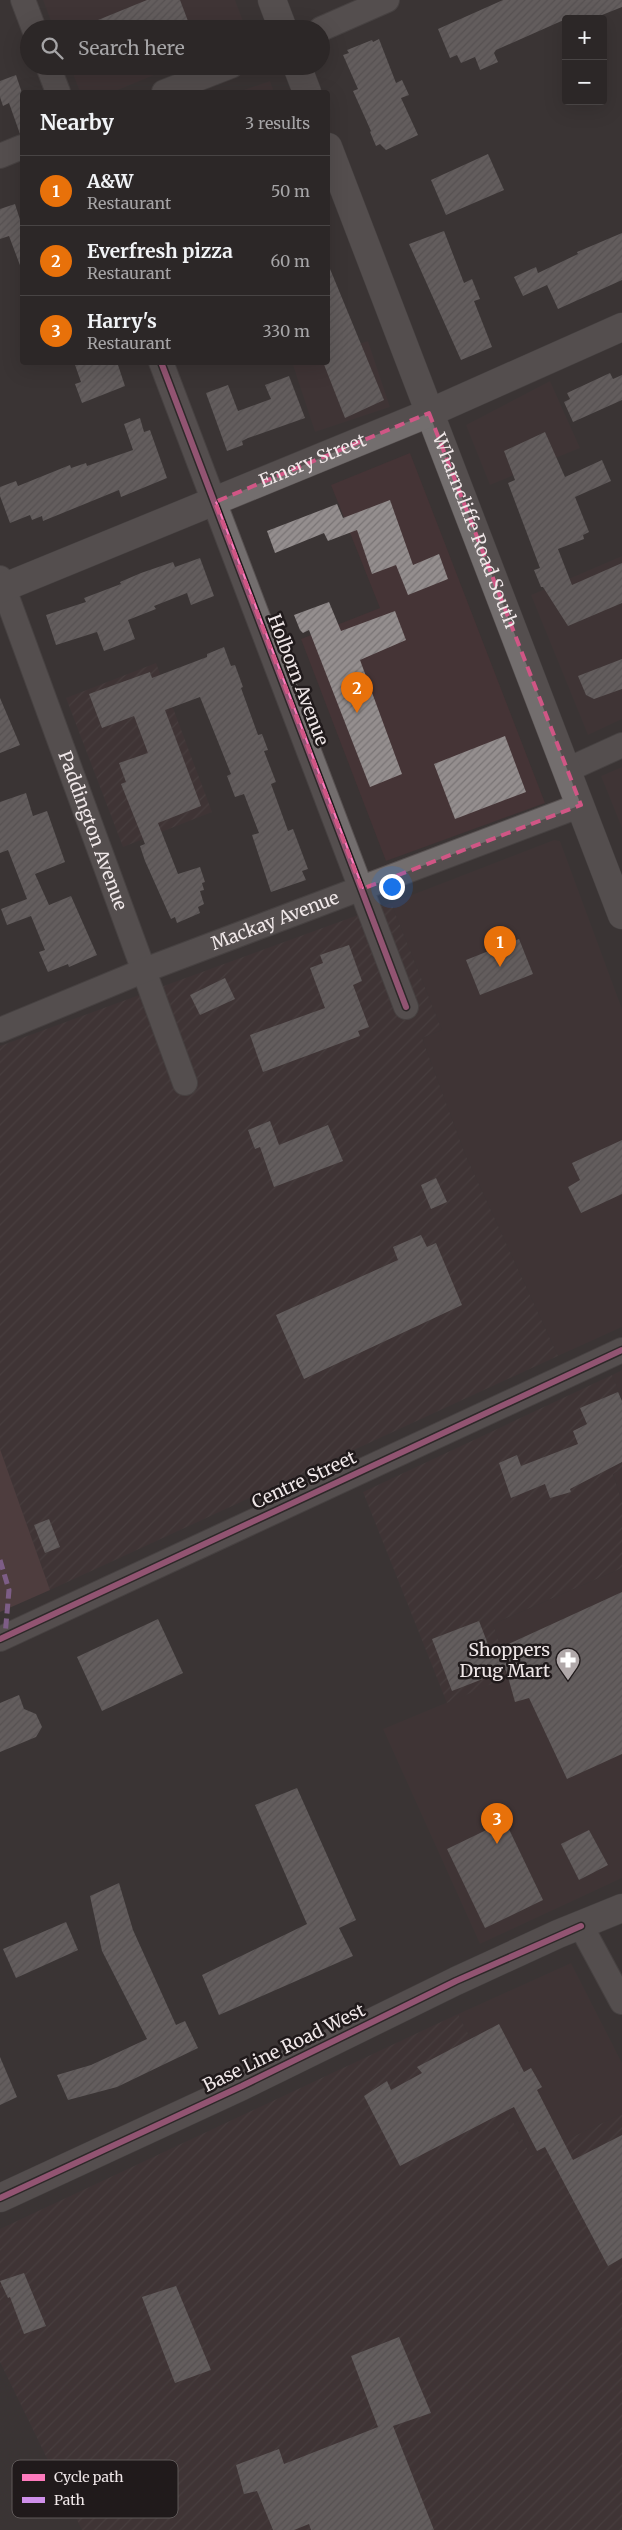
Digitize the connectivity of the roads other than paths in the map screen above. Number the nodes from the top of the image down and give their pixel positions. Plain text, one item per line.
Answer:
1 (23, 0) edge
2 (272, 0) edge
3 (387, 0) edge
4 (31, 20) edge
5 (280, 20) edge
6 (330, 25) edge
7 (51, 75) edge
8 (208, 75) edge
9 (300, 75) edge
10 (57, 90) edge
11 (169, 90) edge
12 (306, 90) edge
13 (20, 148) edge
14 (330, 152) edge
15 (0, 156) edge
16 (622, 327) edge
17 (162, 365) edge
18 (429, 413) junction
19 (215, 502) junction
20 (1, 585) edge
21 (622, 745) edge
22 (567, 770) junction
23 (581, 805) junction
24 (362, 889) junction
25 (622, 915) edge
26 (145, 970) junction
27 (406, 1008) dead end
28 (0, 1030) edge
29 (186, 1083) dead end
30 (622, 1350) edge
31 (0, 1639) edge
32 (622, 1908) edge
33 (581, 1926) junction
34 (622, 2002) edge
35 (0, 2198) edge

1 - 4 street
2 - 5 street
3 - 6 street
7 - 10 street
8 - 11 street
9 - 12 street
13 - 15 street
14 - 18 street, Wharncliffe Road South
16 - 18 street, Emery Street
17 - 19 street, Holborn Avenue
18 - 19 street, Emery Street
18 - 22 street, Wharncliffe Road South
19 - 20 street, Emery Street
19 - 24 street, Holborn Avenue
20 - 26 street, Paddington Avenue
21 - 22 street
22 - 23 street, Wharncliffe Road South
23 - 24 street, Mackay Avenue
23 - 25 street, Wharncliffe Road South
24 - 26 street, Mackay Avenue
24 - 27 street, Holborn Avenue
26 - 28 street, Mackay Avenue
26 - 29 street, Paddington Avenue
30 - 31 street, Centre Street
32 - 33 street, Base Line Road West
33 - 34 street
33 - 35 street, Base Line Road West

